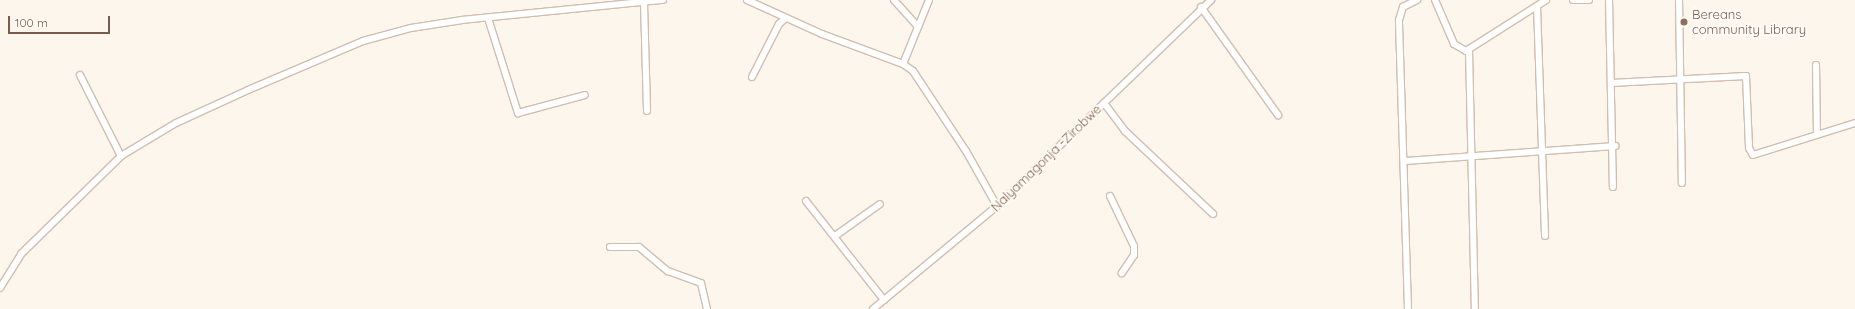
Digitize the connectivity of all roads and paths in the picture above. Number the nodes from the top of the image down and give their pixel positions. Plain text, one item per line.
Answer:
1 (663, 0) edge
2 (746, 0) edge
3 (894, 0) edge
4 (929, 0) edge
5 (1211, 0) edge
6 (1417, 0) edge
7 (1435, 0) edge
8 (1546, 0) edge
9 (1573, 0) edge
10 (1588, 0) edge
11 (1610, 0) edge
12 (1679, 0) edge
13 (755, 2) edge
14 (644, 3) junction
15 (1537, 6) junction
16 (1201, 7) junction
17 (488, 18) junction
18 (786, 18) junction
19 (918, 27) junction
20 (1470, 50) junction
21 (903, 64) junction
22 (1816, 65) dead end
23 (80, 75) dead end
24 (752, 77) dead end
25 (1681, 82) junction
26 (1611, 83) junction
27 (585, 95) dead end
28 (1104, 103) junction
29 (647, 111) dead end
30 (1278, 115) dead end
31 (1855, 123) edge
32 (1817, 134) junction
33 (1614, 146) junction
34 (1543, 152) junction
35 (1473, 155) junction
36 (121, 156) junction
37 (1405, 161) junction
38 (1682, 183) dead end
39 (1613, 187) dead end
40 (1110, 196) dead end
41 (806, 201) dead end
42 (880, 204) dead end
43 (997, 206) junction
44 (1214, 214) dead end
45 (835, 236) junction
46 (1545, 236) dead end
47 (610, 246) dead end
48 (1122, 273) dead end
49 (0, 288) edge
50 (884, 300) junction
51 (707, 309) edge
52 (873, 309) edge
53 (1408, 309) edge
54 (1475, 309) edge

1 - 14 street
2 - 13 street
3 - 19 street
4 - 19 street
5 - 16 street, Nalyamagonja -Zirobwe
6 - 37 street
7 - 20 street
8 - 15 street
9 - 10 street
11 - 26 street
12 - 25 street
13 - 18 street
14 - 17 street
14 - 29 street
15 - 20 street
15 - 34 street
16 - 28 street, Nalyamagonja -Zirobwe
16 - 30 street
17 - 27 street
17 - 36 street
18 - 21 street
18 - 24 street
19 - 21 street
20 - 35 street
21 - 43 street
22 - 32 street
23 - 36 street
25 - 26 street
25 - 32 street
25 - 38 street
26 - 33 street
28 - 43 street, Nalyamagonja -Zirobwe
28 - 44 street
31 - 32 street
33 - 34 street
33 - 39 street
34 - 35 street
34 - 46 street
35 - 37 street
35 - 54 street
36 - 49 street
37 - 53 street
40 - 48 street
41 - 45 street
42 - 45 street
43 - 50 street, Nalyamagonja -Zirobwe
45 - 50 street
47 - 51 street
50 - 52 street, Nalyamagonja -Zirobwe

